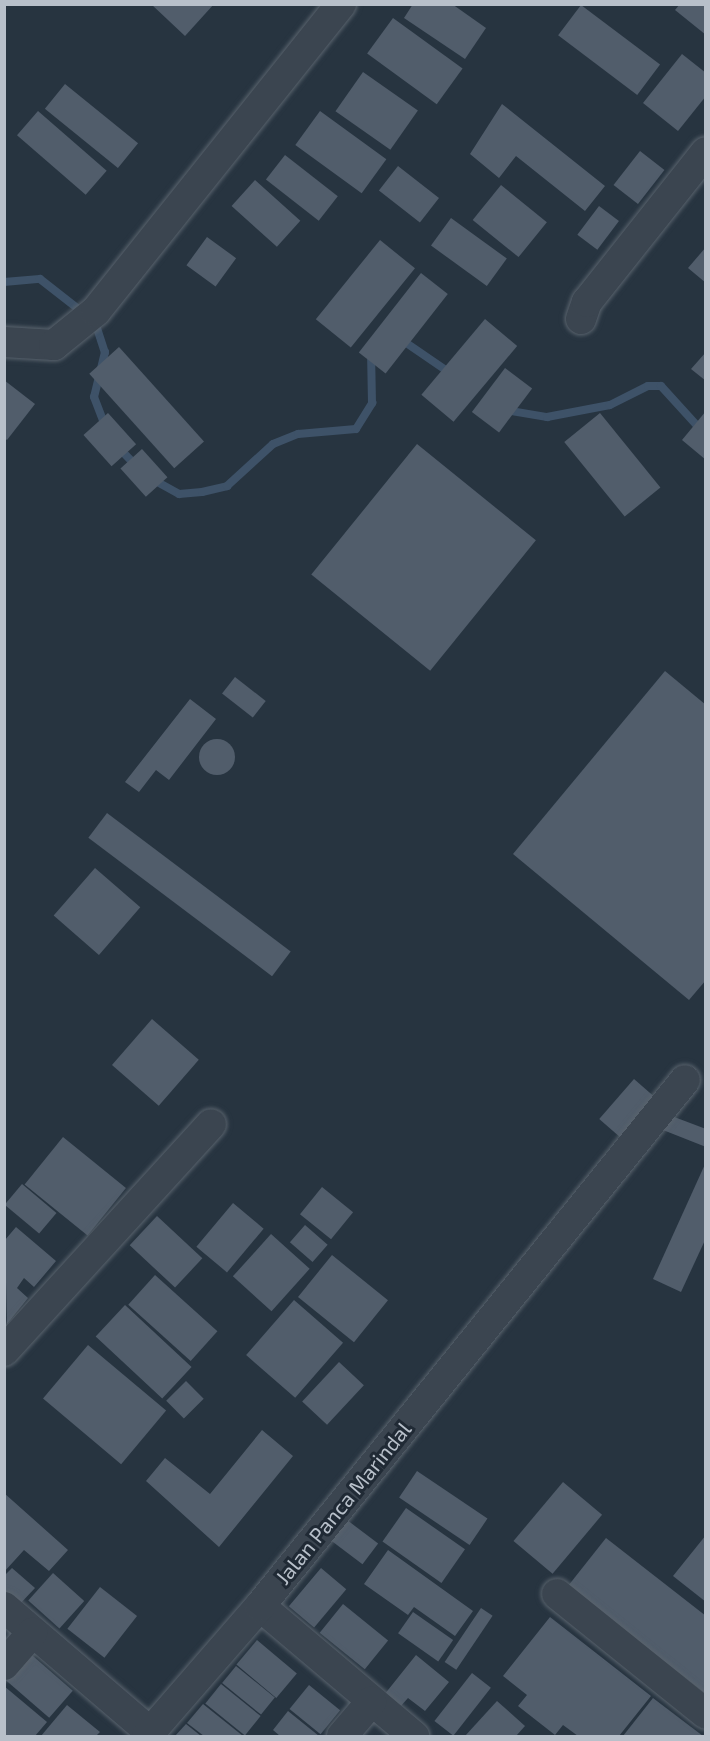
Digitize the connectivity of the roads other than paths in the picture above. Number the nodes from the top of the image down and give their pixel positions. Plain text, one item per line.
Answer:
1 (341, 4) edge
2 (705, 152) edge
3 (581, 319) dead end
4 (4, 342) edge
5 (686, 1080) dead end
6 (212, 1124) dead end
7 (4, 1351) edge
8 (557, 1594) dead end
9 (260, 1606) junction
10 (4, 1607) edge
11 (32, 1633) junction
12 (4, 1665) edge
13 (371, 1702) junction
14 (705, 1714) edge
15 (148, 1734) edge
16 (342, 1737) edge
17 (414, 1737) edge

1 - 4 street
2 - 3 street
5 - 9 street, Jalan Panca Marindal
6 - 7 street
8 - 14 street
9 - 13 street
9 - 15 street, Jalan Panca Marindal
10 - 11 street
11 - 12 street
11 - 15 street
13 - 16 street
13 - 17 street

